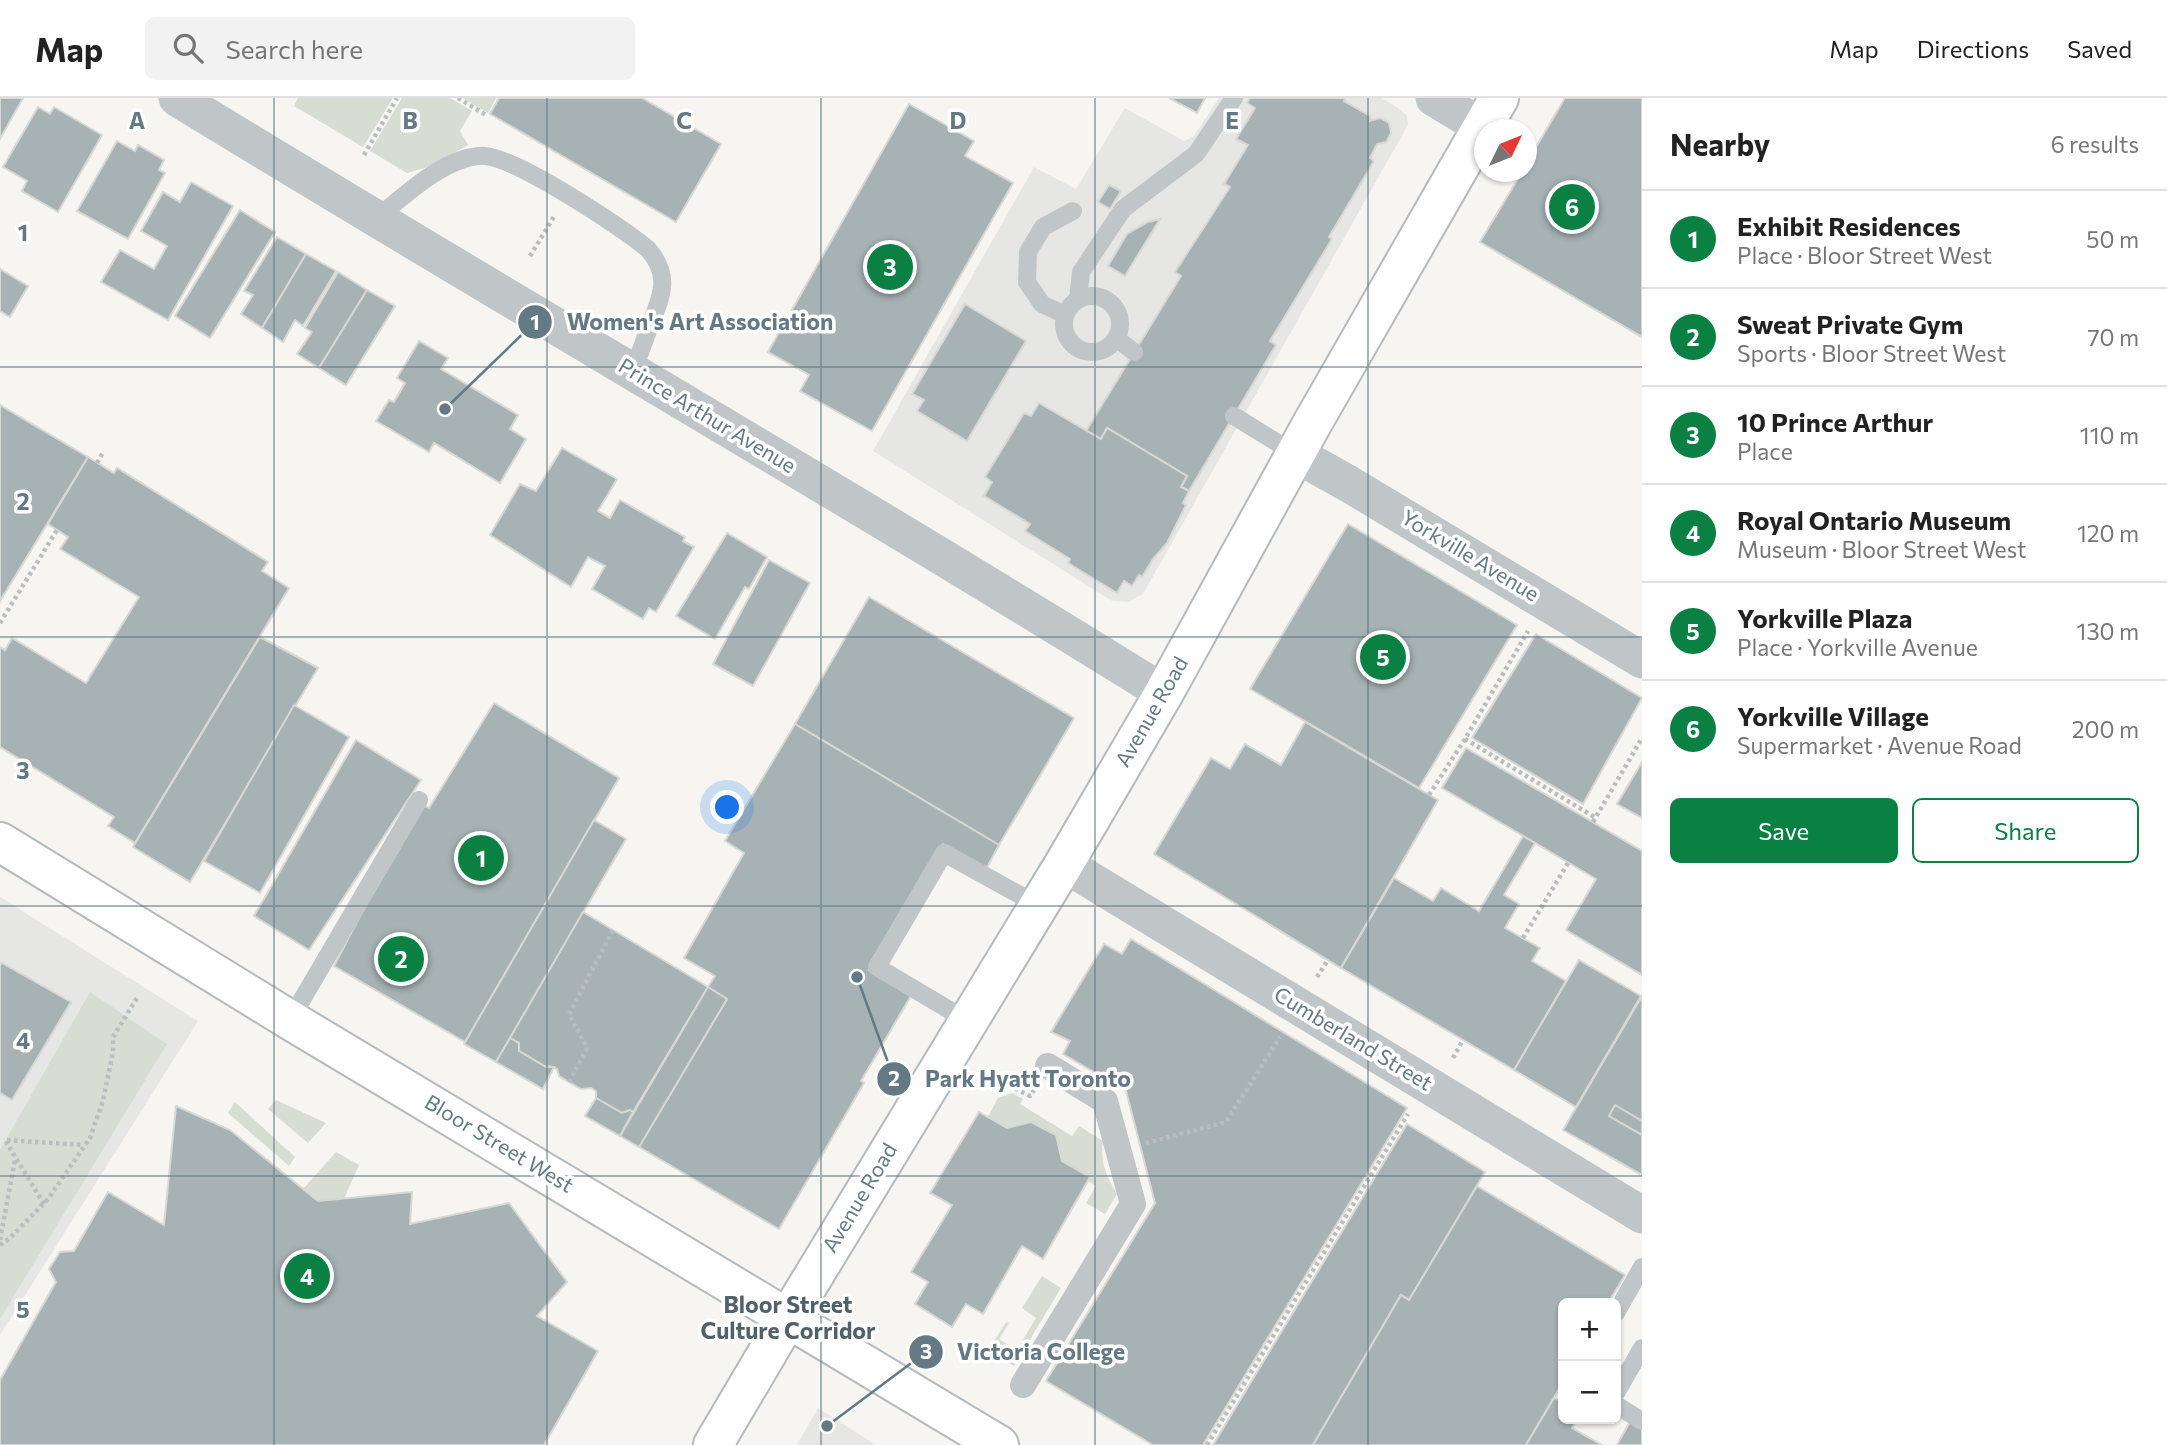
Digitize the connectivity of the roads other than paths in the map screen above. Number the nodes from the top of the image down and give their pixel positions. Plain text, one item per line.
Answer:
1 (177, 98) edge
2 (1234, 98) edge
3 (1434, 98) edge
4 (1491, 113) edge
5 (1073, 211) dead end
6 (375, 219) junction
7 (1078, 299) junction
8 (1065, 315) junction
9 (1116, 338) junction
10 (1134, 352) dead end
11 (634, 370) junction
12 (1234, 416) dead end
13 (1297, 455) junction
14 (1642, 660) edge
15 (1164, 693) junction
16 (419, 800) dead end
17 (0, 842) edge
18 (1064, 863) junction
19 (1038, 905) junction
20 (290, 1020) junction
21 (968, 1021) junction
22 (1048, 1066) dead end
23 (1642, 1215) edge
24 (1642, 1267) edge
25 (1621, 1304) edge
26 (788, 1318) junction
27 (1642, 1348) edge
28 (1621, 1384) edge
29 (1023, 1385) dead end
30 (1621, 1408) edge
31 (1642, 1421) edge
32 (713, 1445) edge
33 (999, 1445) edge

1 - 6 street, Prince Arthur Avenue
2 - 7 lane
3 - 4 street
4 - 13 main road, Avenue Road
5 - 8 lane
6 - 11 street, Prince Arthur Avenue
6 - 11 lane
7 - 8 lane
7 - 9 lane
8 - 9 lane
9 - 10 lane
11 - 15 street, Prince Arthur Avenue
12 - 13 lane
13 - 14 street, Yorkville Avenue
13 - 15 main road, Avenue Road
15 - 18 main road, Avenue Road
16 - 20 lane
17 - 20 main road, Bloor Street West
18 - 19 main road, Avenue Road
18 - 23 street, Cumberland Street
19 - 21 main road, Avenue Road
19 - 21 lane
20 - 26 main road, Bloor Street West
21 - 26 main road, Avenue Road
22 - 29 street
24 - 25 lane
26 - 32 main road, Avenue Road
26 - 33 main road, Bloor Street West
27 - 28 lane
30 - 31 lane

